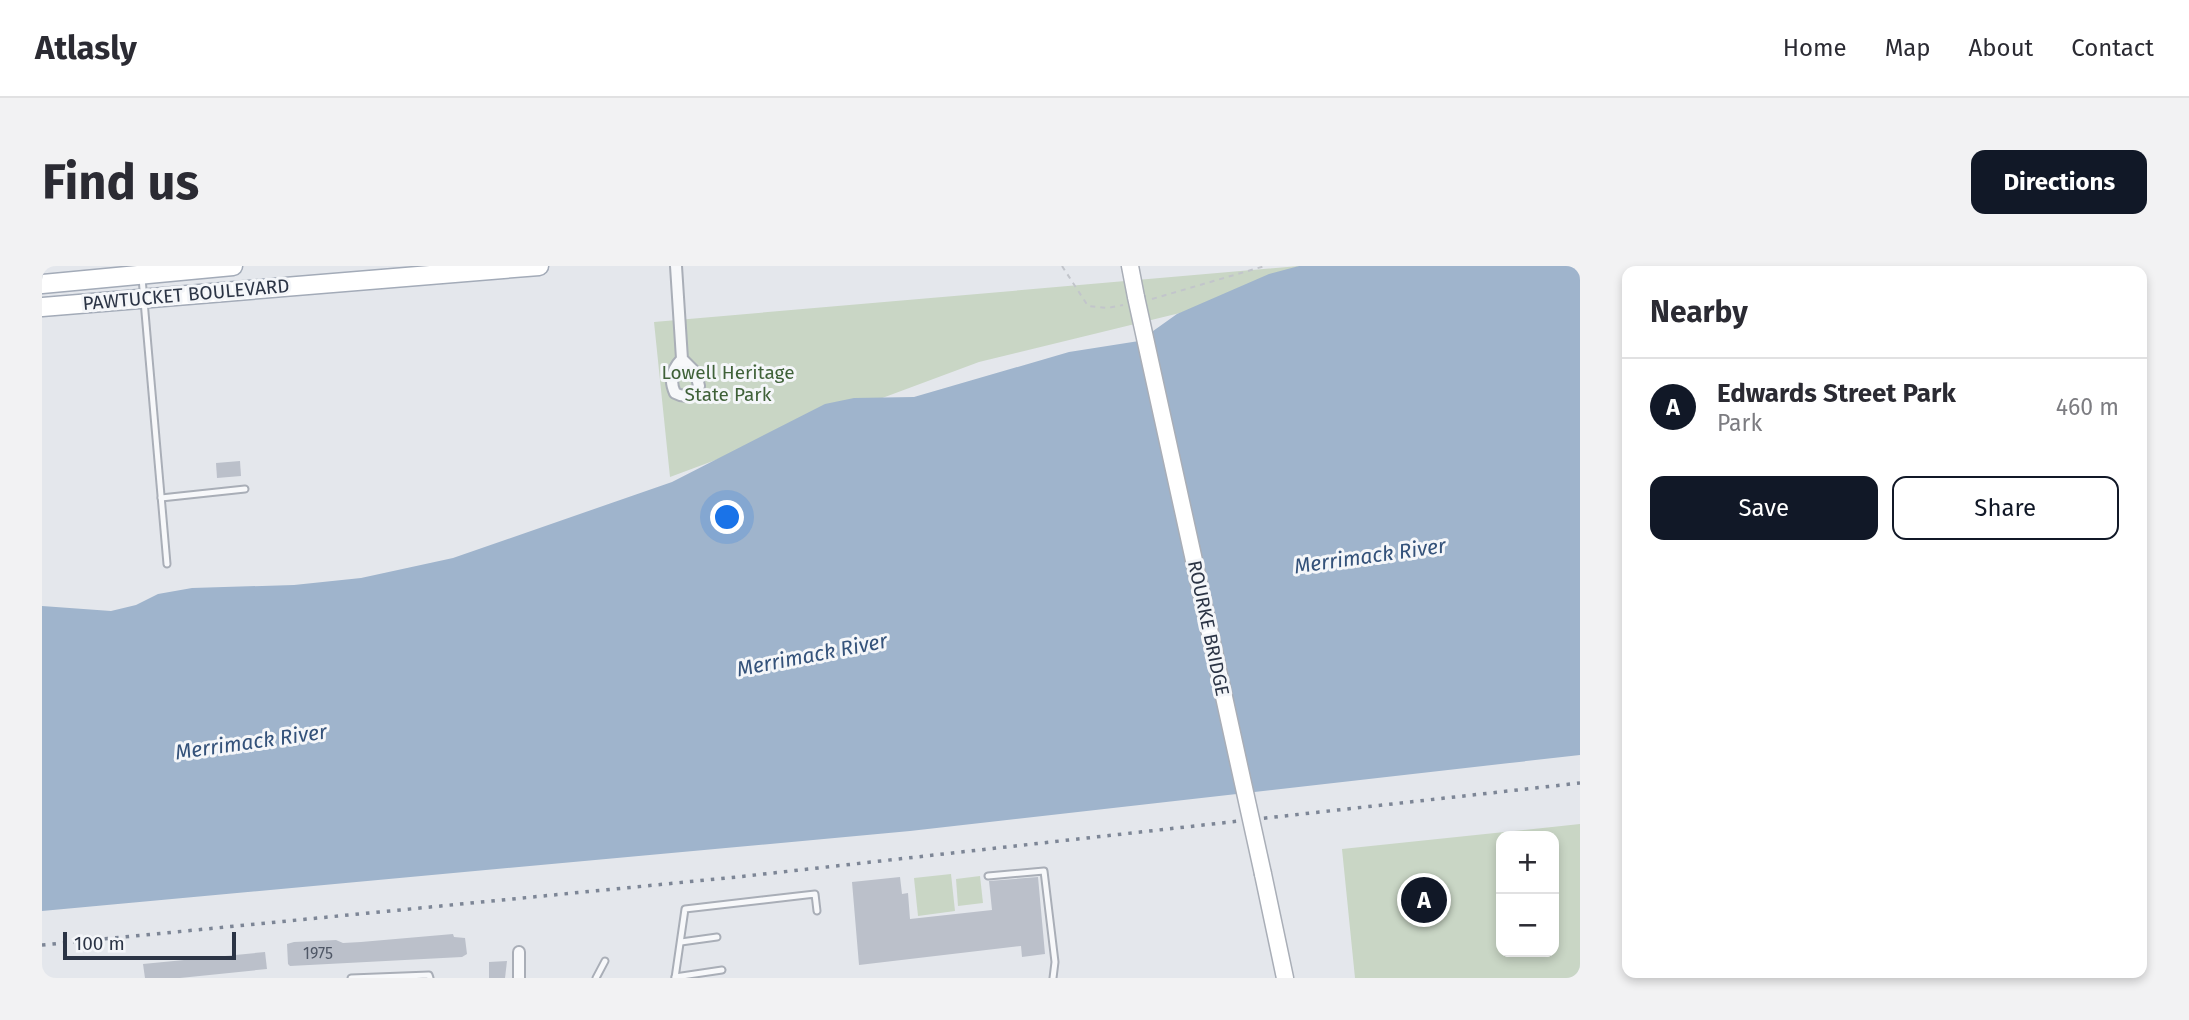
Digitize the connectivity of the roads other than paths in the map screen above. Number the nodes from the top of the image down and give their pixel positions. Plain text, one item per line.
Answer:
1 (233, 266) edge
2 (538, 266) edge
3 (676, 266) edge
4 (142, 270) edge
5 (1133, 270) edge
6 (42, 284) edge
7 (143, 298) junction
8 (42, 307) edge
9 (681, 359) dead end
10 (245, 489) dead end
11 (161, 498) junction
12 (167, 564) dead end
13 (988, 876) dead end
14 (817, 912) dead end
15 (717, 937) dead end
16 (681, 942) junction
17 (519, 952) dead end
18 (605, 961) dead end
19 (722, 970) dead end
20 (351, 978) edge
21 (430, 978) edge
22 (519, 978) edge
23 (596, 978) edge
24 (675, 978) edge
25 (1052, 978) edge
26 (1285, 978) edge

1 - 4 main road, PAWTUCKET BOULEVARD
2 - 7 main road, PAWTUCKET BOULEVARD
3 - 9 street
4 - 6 main road, PAWTUCKET BOULEVARD
4 - 7 lane
5 - 26 main road, ROURKE BRIDGE, bridge
7 - 8 main road, PAWTUCKET BOULEVARD
7 - 11 lane
10 - 11 lane
11 - 12 lane
13 - 25 lane
14 - 16 lane
15 - 16 lane
16 - 24 lane
17 - 22 street
18 - 23 lane
19 - 24 lane
20 - 21 lane

